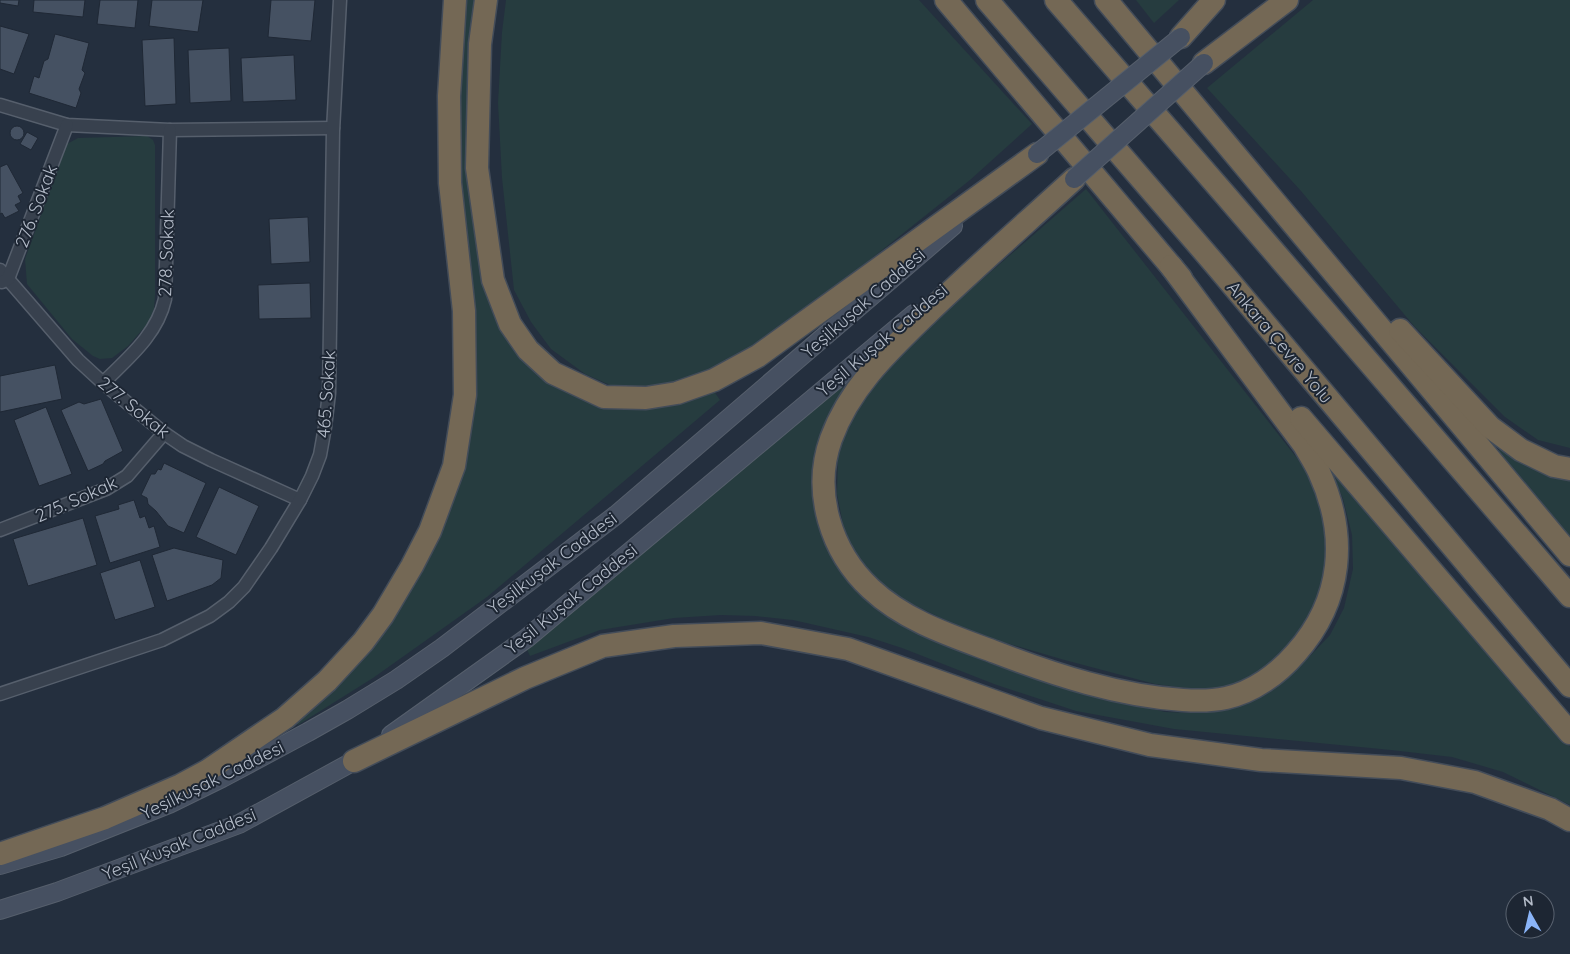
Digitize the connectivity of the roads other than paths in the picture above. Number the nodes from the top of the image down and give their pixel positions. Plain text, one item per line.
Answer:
1 (340, 0) edge
2 (455, 0) edge
3 (486, 0) edge
4 (938, 0) edge
5 (946, 0) edge
6 (987, 0) edge
7 (1056, 0) edge
8 (1106, 0) edge
9 (1214, 0) edge
10 (1225, 0) edge
11 (1279, 0) edge
12 (1287, 0) edge
13 (1180, 37) junction
14 (1204, 63) junction
15 (1003, 69) junction
16 (0, 105) edge
17 (1211, 124) junction
18 (68, 125) junction
19 (333, 128) junction
20 (170, 130) junction
21 (1037, 154) junction
22 (1074, 180) junction
23 (1171, 266) junction
24 (3, 277) edge
25 (103, 383) junction
26 (164, 433) junction
27 (1570, 469) edge
28 (300, 500) junction
29 (0, 530) edge
30 (1570, 555) edge
31 (1570, 596) edge
32 (1570, 686) edge
33 (0, 694) edge
34 (1570, 733) edge
35 (354, 761) junction
36 (1570, 820) edge
37 (0, 854) edge
38 (0, 866) edge
39 (0, 910) edge

1 - 19 street, 465. Sokak
2 - 37 highway
3 - 21 highway
4 - 15 highway
5 - 15 highway
6 - 32 highway, Ankara Çevre Yolu
7 - 31 highway
8 - 17 highway
9 - 13 highway
10 - 13 main road, Yeşilkuşak Caddesi
11 - 14 main road, Yeşil Kuşak Caddesi
12 - 14 highway
13 - 21 main road, Yeşilkuşak Caddesi, bridge
14 - 22 main road, Yeşil Kuşak Caddesi, bridge
15 - 23 highway
16 - 18 street
17 - 27 highway
17 - 30 highway
18 - 20 street
18 - 24 street, 276. Sokak
19 - 20 street
19 - 28 street, 465. Sokak
20 - 25 street, 278. Sokak
21 - 38 main road, Yeşilkuşak Caddesi
22 - 23 highway
22 - 35 main road, Yeşil Kuşak Caddesi
23 - 34 highway
24 - 25 street, 277. Sokak
25 - 26 street, 277. Sokak
26 - 28 street, 277. Sokak
26 - 29 street, 275. Sokak
28 - 33 street, 465. Sokak
35 - 36 highway
35 - 39 main road, Yeşil Kuşak Caddesi

